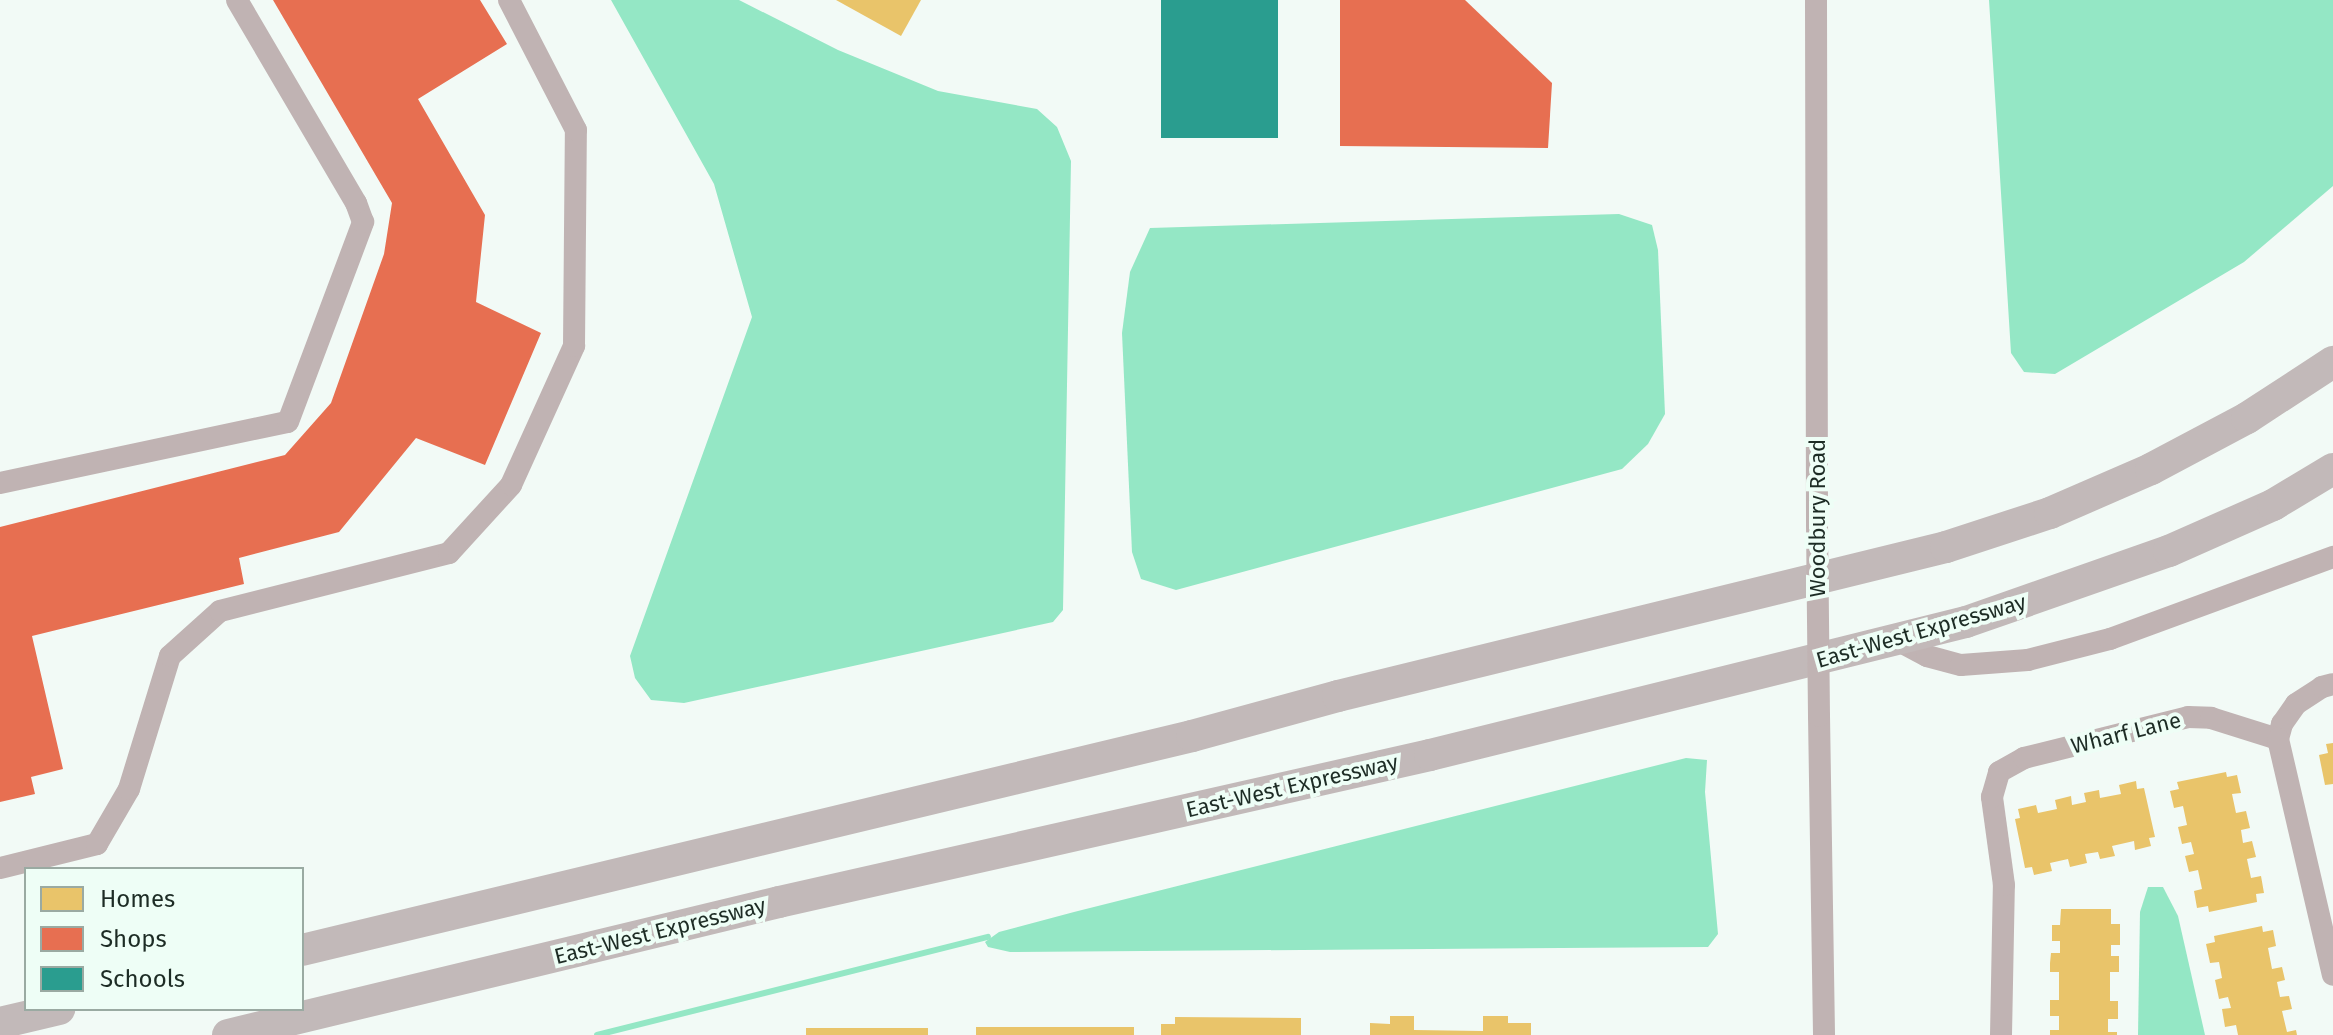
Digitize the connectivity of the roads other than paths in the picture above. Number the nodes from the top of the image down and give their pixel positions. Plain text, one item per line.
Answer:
1 (237, 0) edge
2 (509, 0) edge
3 (1816, 0) edge
4 (2333, 362) edge
5 (2333, 469) edge
6 (0, 483) edge
7 (2333, 557) edge
8 (1897, 640) junction
9 (2333, 684) edge
10 (2278, 739) junction
11 (0, 868) edge
12 (304, 950) edge
13 (2333, 975) edge
14 (51, 1011) edge
15 (0, 1023) edge
16 (228, 1035) edge
17 (1824, 1035) edge
18 (2001, 1035) edge

1 - 6 street
2 - 11 street
3 - 17 street, Woodbury Road, bridge
4 - 12 highway
5 - 8 highway, East-West Expressway
7 - 8 street
8 - 16 highway, East-West Expressway
9 - 10 street
10 - 13 street
10 - 18 street, Wharf Lane
14 - 15 highway

